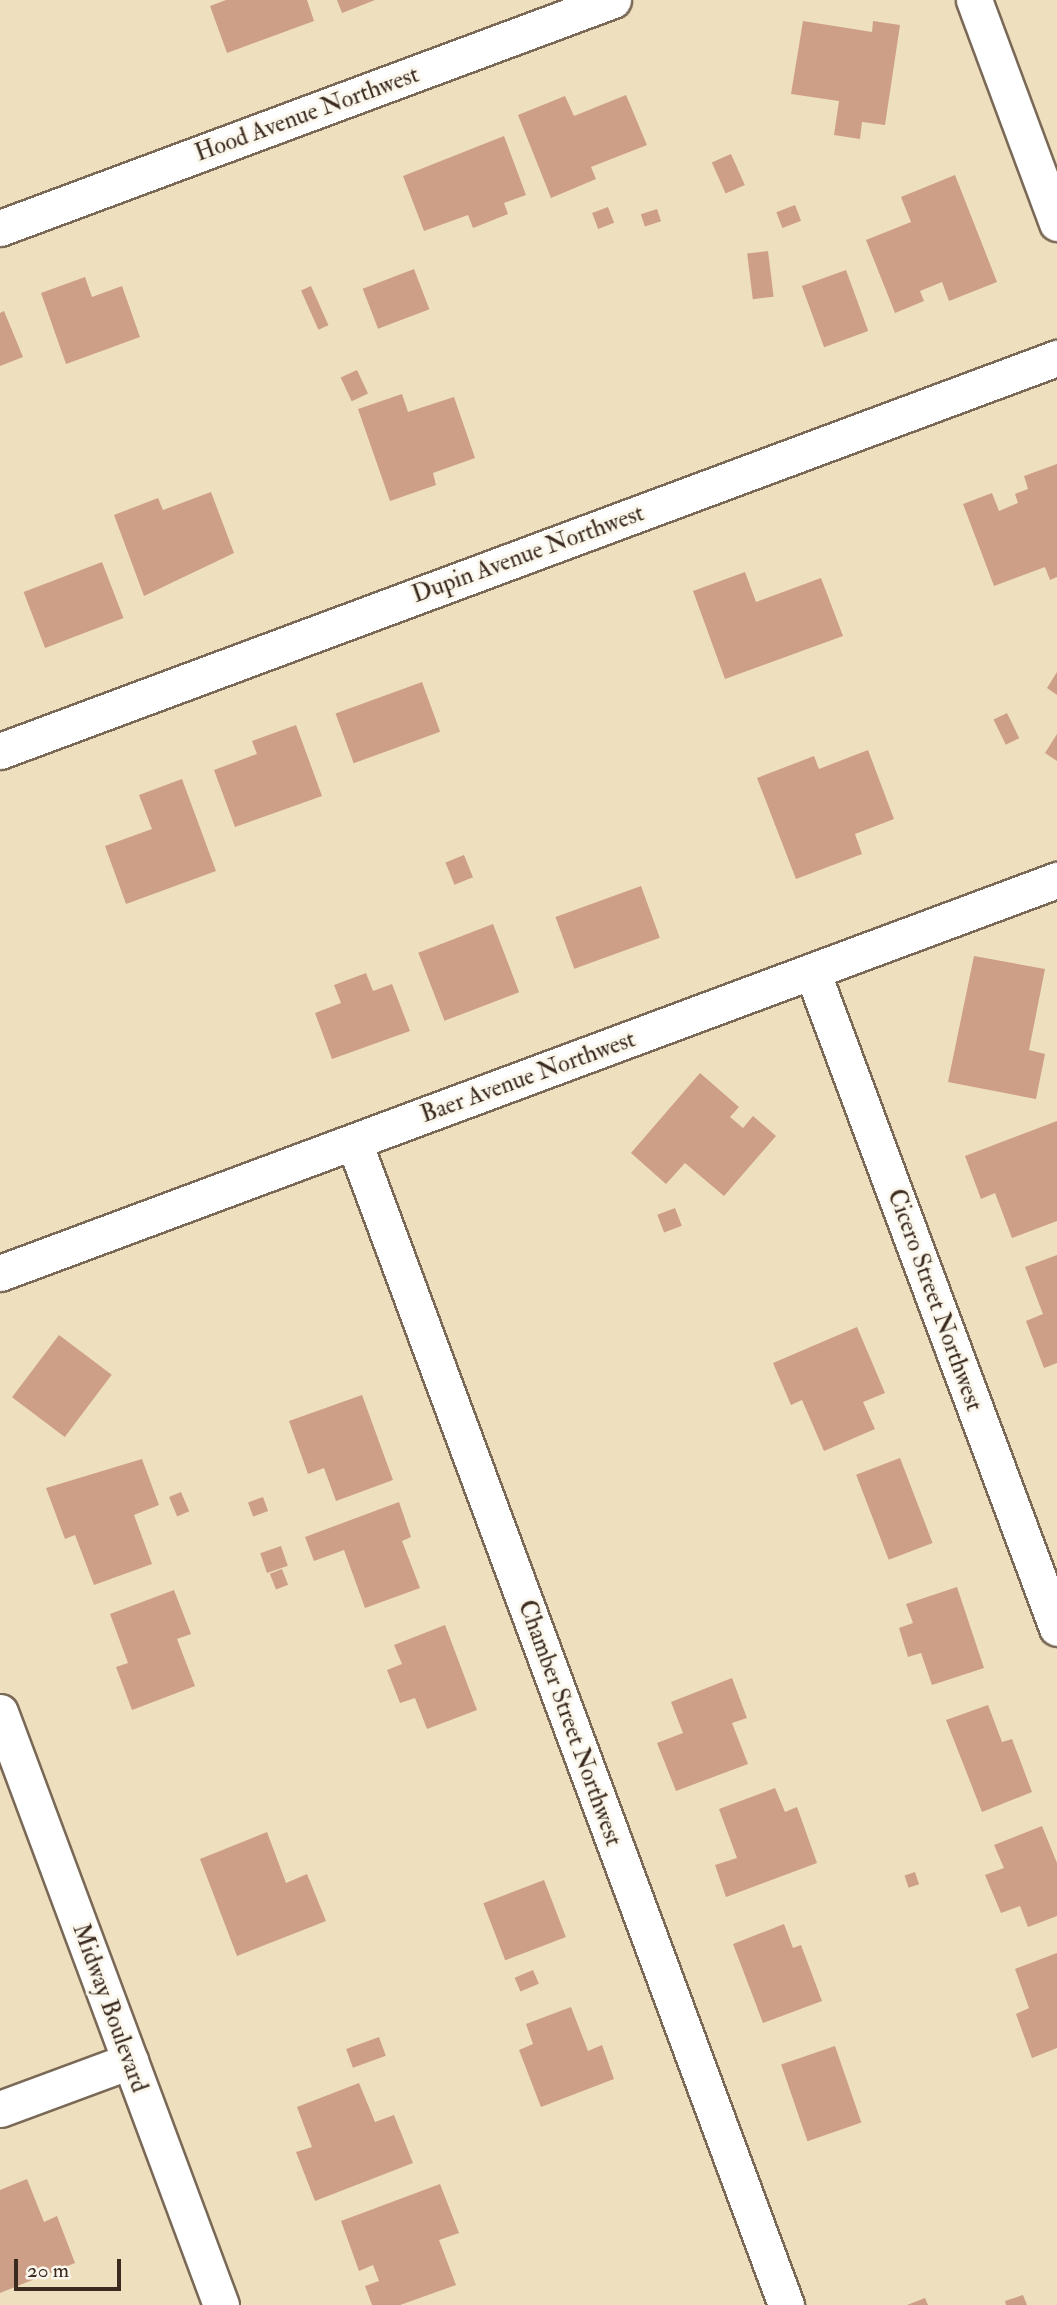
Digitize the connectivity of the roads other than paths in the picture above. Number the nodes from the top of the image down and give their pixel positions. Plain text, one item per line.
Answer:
1 (613, 0) edge
2 (974, 0) edge
3 (1057, 223) edge
4 (0, 228) edge
5 (1057, 358) edge
6 (0, 751) edge
7 (1057, 880) edge
8 (812, 971) junction
9 (354, 1142) junction
10 (0, 1273) edge
11 (1057, 1628) edge
12 (0, 1712) edge
13 (130, 2061) junction
14 (0, 2109) edge
15 (220, 2305) edge
16 (786, 2305) edge

1 - 4 street, Hood Avenue Northwest
2 - 3 street
5 - 6 street, Dupin Avenue Northwest
7 - 8 street, Baer Avenue Northwest
8 - 9 street, Baer Avenue Northwest
8 - 11 street, Cicero Street Northwest
9 - 10 street, Baer Avenue Northwest
9 - 16 street, Chamber Street Northwest
12 - 13 street, Midway Boulevard
13 - 14 street
13 - 15 street, Midway Boulevard

